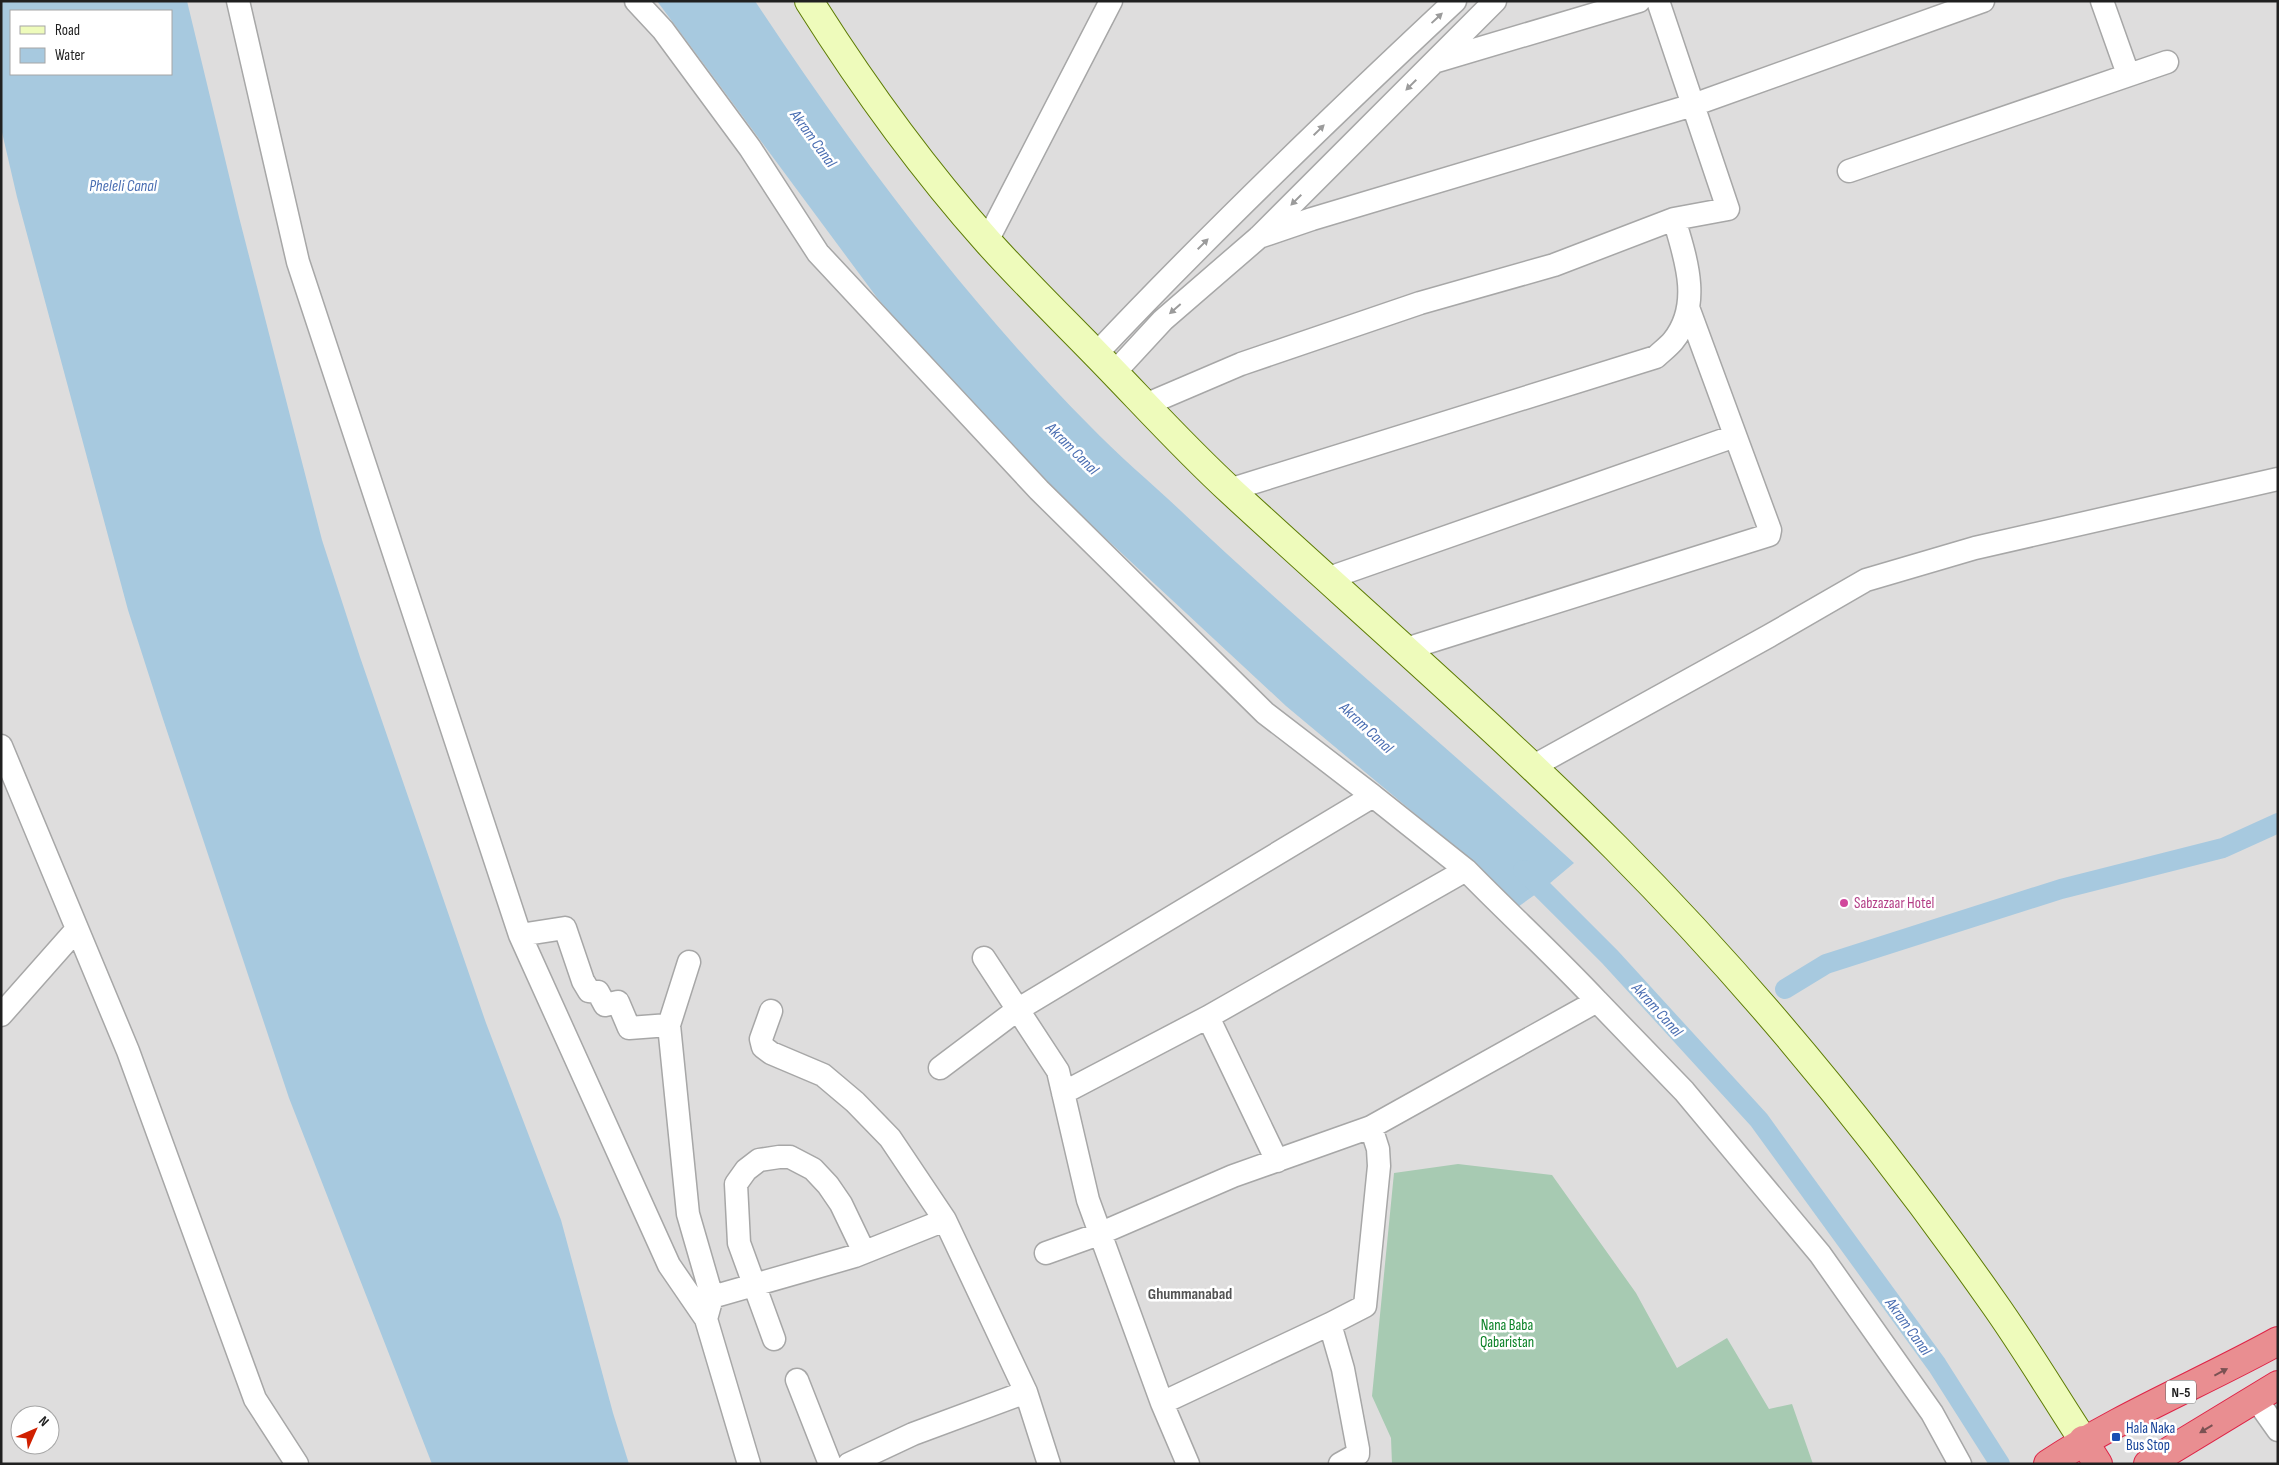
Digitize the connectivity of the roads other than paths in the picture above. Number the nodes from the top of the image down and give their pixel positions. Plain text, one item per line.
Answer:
1 (238, 1) edge
2 (636, 1) edge
3 (809, 1) edge
4 (1111, 1) edge
5 (1455, 1) edge
6 (1495, 1) edge
7 (1639, 1) edge
8 (1658, 1) edge
9 (1983, 1) edge
10 (2102, 1) edge
11 (1434, 62) junction
12 (2167, 62) dead end
13 (2128, 74) junction
14 (1693, 105) junction
15 (1848, 171) dead end
16 (1674, 219) junction
17 (1258, 238) junction
18 (987, 241) junction
19 (1689, 310) junction
20 (1096, 354) junction
21 (1114, 373) junction
22 (1145, 405) junction
23 (1735, 436) junction
24 (2278, 478) edge
25 (1229, 490) junction
26 (1329, 578) junction
27 (1406, 650) junction
28 (1, 746) edge
29 (1532, 767) junction
30 (1374, 796) junction
31 (1466, 870) junction
32 (77, 929) junction
33 (520, 935) junction
34 (984, 958) dead end
35 (689, 962) dead end
36 (1597, 1001) junction
37 (1017, 1010) junction
38 (771, 1011) dead end
39 (1, 1015) edge
40 (1208, 1017) junction
41 (669, 1025) junction
42 (940, 1068) dead end
43 (1063, 1093) junction
44 (1370, 1127) junction
45 (1277, 1161) junction
46 (945, 1220) junction
47 (1099, 1234) junction
48 (864, 1252) junction
49 (1046, 1253) dead end
50 (755, 1285) junction
51 (712, 1297) junction
52 (706, 1319) junction
53 (1330, 1324) junction
54 (774, 1338) dead end
55 (2278, 1340) edge
56 (797, 1380) dead end
57 (1026, 1392) junction
58 (2267, 1392) edge
59 (1162, 1403) junction
60 (2278, 1430) edge
61 (2083, 1440) junction
62 (297, 1464) edge
63 (749, 1464) edge
64 (830, 1464) edge
65 (849, 1464) edge
66 (1050, 1464) edge
67 (1188, 1464) edge
68 (1340, 1464) edge
69 (1960, 1464) edge
70 (2048, 1464) edge
71 (2098, 1464) edge
72 (2148, 1464) edge

1 - 33 street
2 - 30 street
3 - 18 street
4 - 18 street
20 -> 5 street
6 - 11 street
7 - 11 street
8 - 14 street
9 - 14 street
10 - 13 street
11 -> 17 street
12 - 13 street
13 - 15 street
14 - 16 street
14 - 17 street
16 - 19 street
16 - 22 street
17 -> 21 street
18 - 20 street
19 - 23 street
19 - 25 street
20 - 21 street
21 - 22 street
22 - 25 street
23 - 26 street
23 - 27 street
24 - 29 street
25 - 26 street
26 - 27 street
27 - 29 street
28 - 32 street
29 - 61 street
30 - 31 street
30 - 37 street
31 - 36 street
31 - 40 street
32 - 39 street
32 - 62 street
33 - 41 street
33 - 52 street
34 - 37 street
35 - 41 street
36 - 44 street
36 - 69 street
37 - 42 street
37 - 43 street
38 - 46 street
40 - 43 street
40 - 45 street
41 - 51 street
43 - 47 street
44 - 45 street
44 - 53 street
45 - 47 street
46 - 48 street
46 - 57 street
47 - 49 street
47 - 59 street
48 - 50 street
48 - 50 street
50 - 51 street
50 - 54 street
51 - 52 street
52 - 63 street
53 - 59 street
53 - 68 street
61 -> 55 highway, N-5
56 - 64 street
57 - 65 street
57 - 66 street
58 - 60 street
58 -> 72 highway
59 - 67 street
61 - 70 highway, N-5
61 - 71 highway

